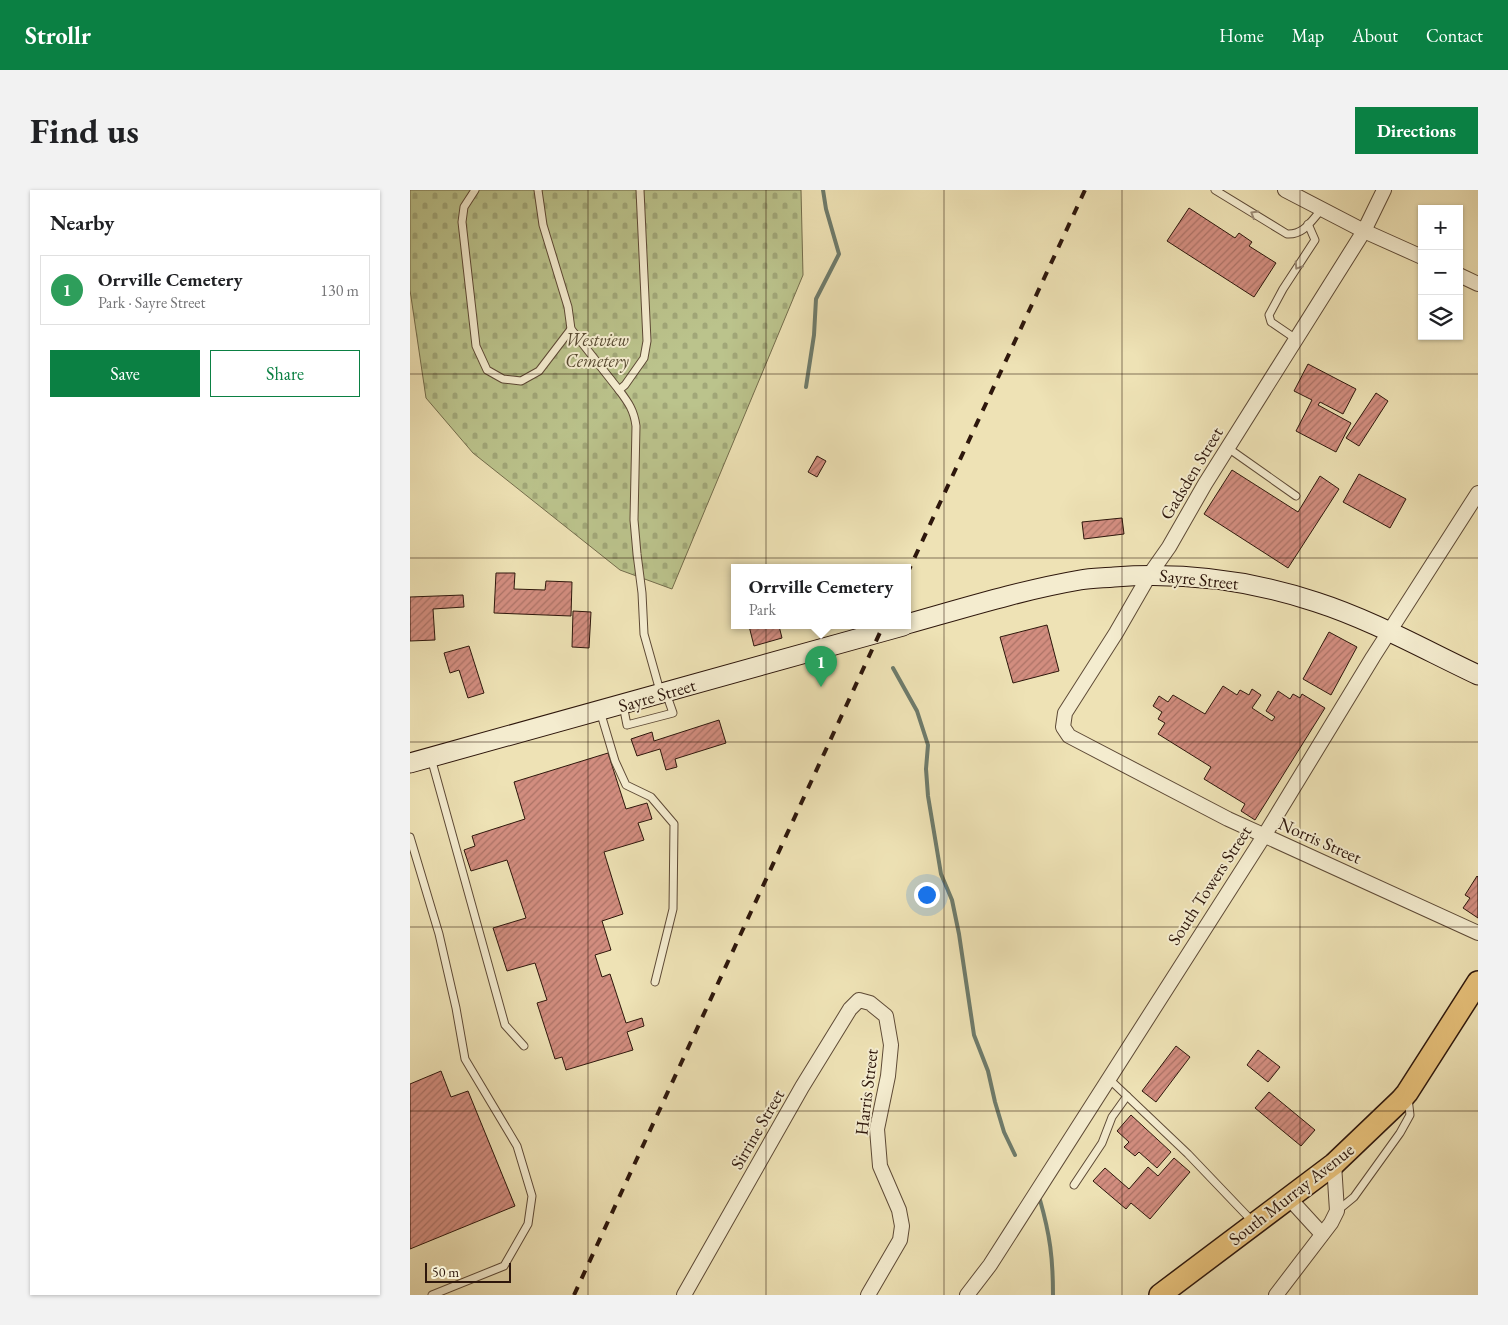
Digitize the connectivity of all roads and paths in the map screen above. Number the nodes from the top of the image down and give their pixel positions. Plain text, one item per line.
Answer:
1 (475, 190) edge
2 (538, 190) edge
3 (640, 190) edge
4 (1215, 190) edge
5 (1285, 190) edge
6 (1384, 190) edge
7 (1322, 209) junction
8 (1308, 224) junction
9 (1364, 231) junction
10 (1418, 255) edge
11 (1463, 277) edge
12 (1478, 284) edge
13 (571, 329) junction
14 (1296, 338) junction
15 (619, 390) junction
16 (1228, 448) junction
17 (1478, 493) edge
18 (1296, 496) dead end
19 (1150, 574) junction
20 (911, 623) edge
21 (892, 629) edge
22 (1388, 632) junction
23 (1478, 675) edge
24 (663, 693) junction
25 (600, 711) junction
26 (1069, 736) joint
27 (431, 758) junction
28 (410, 764) edge
29 (1264, 836) junction
30 (410, 837) edge
31 (1478, 933) edge
32 (655, 982) dead end
33 (1478, 982) edge
34 (874, 1006) joint
35 (524, 1046) dead end
36 (1108, 1078) junction
37 (1407, 1093) junction
38 (1127, 1096) junction
39 (1334, 1164) junction
40 (1074, 1185) dead end
41 (1289, 1198) junction
42 (1337, 1211) junction
43 (1254, 1224) junction
44 (1322, 1234) junction
45 (432, 1295) edge
46 (684, 1295) edge
47 (868, 1295) edge
48 (968, 1295) edge
49 (1160, 1295) edge
50 (1276, 1295) edge

1 - 13 lane
2 - 13 lane
3 - 15 lane
8 -> 4 lane
5 - 7 street
6 - 9 street, Gadsden Street
7 - 8 lane
7 - 9 street
8 -> 14 lane
9 - 10 street
9 - 14 street, Gadsden Street
11 - 12 street
13 - 15 lane
14 - 16 street, Gadsden Street
15 - 24 lane
16 - 18 lane
16 - 19 street, Gadsden Street
17 - 22 street, South Towers Street
19 - 20 main road, Sayre Street
19 - 22 main road, Sayre Street
19 - 26 street, Gadsden Street
21 - 24 main road, Sayre Street
22 - 23 main road, Sayre Street
22 - 29 street, South Towers Street
24 - 25 main road, Sayre Street
25 - 27 main road, Sayre Street
25 - 32 lane
26 - 29 street, Norris Street
27 - 28 main road, Sayre Street
27 - 35 lane
29 - 31 street, Norris Street
29 - 36 street, South Towers Street
30 - 45 lane
33 - 37 main road, South Murray Avenue
34 - 46 street, Sirrine Street
34 - 47 street, Harris Street
36 - 38 lane
36 - 48 street, South Towers Street
37 - 39 main road, South Murray Avenue
37 - 42 lane
38 - 40 lane
38 - 43 lane
39 - 41 main road, South Murray Avenue
39 - 42 street
41 - 43 main road, South Murray Avenue
41 - 44 street
42 - 44 street
43 - 49 main road, South Murray Avenue
44 - 50 street

